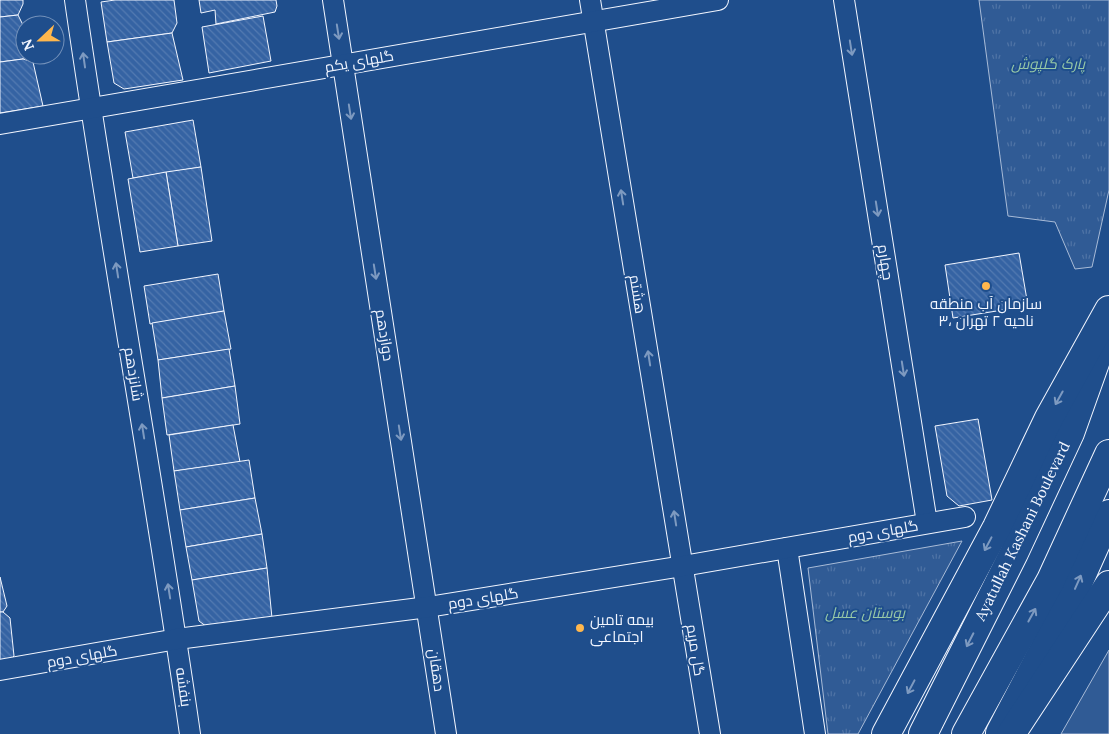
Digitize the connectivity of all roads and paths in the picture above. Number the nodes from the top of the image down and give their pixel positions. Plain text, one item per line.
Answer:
1 (76, 0) edge
2 (333, 0) edge
3 (590, 0) edge
4 (718, 0) edge
5 (844, 0) edge
6 (594, 21) junction
7 (343, 63) junction
8 (91, 109) junction
9 (0, 124) edge
10 (1109, 310) edge
11 (1109, 323) edge
12 (1109, 454) edge
13 (1109, 514) edge
14 (965, 517) dead end
15 (927, 523) junction
16 (788, 548) junction
17 (683, 566) junction
18 (1109, 585) edge
19 (428, 607) junction
20 (177, 639) junction
21 (0, 670) edge
22 (190, 734) edge
23 (446, 734) edge
24 (710, 734) edge
25 (815, 734) edge
26 (886, 734) edge
27 (923, 734) edge
28 (966, 734) edge
29 (999, 734) edge
30 (1011, 734) edge

8 -> 1 street, شانزدهم
2 -> 7 street, دوازدهم
3 - 6 street, هشتم
4 - 6 street, گلهای یکم
5 -> 15 street, چهارم
6 - 7 street, گلهای یکم
17 -> 6 street, هشتم
7 - 8 street, گلهای یکم
7 -> 19 street, دوازدهم
8 - 9 street, گلهای یکم
20 -> 8 street, شانزدهم
10 -> 26 main road
11 -> 27 main road, Ayatullah Kashani Boulevard
28 -> 12 main road
29 -> 13 main road
14 - 15 street, گلهای دوم
15 - 16 street, گلهای دوم
16 - 17 street, گلهای دوم
16 - 25 street
17 - 19 street, گلهای دوم
17 - 24 street, گل مریم
18 - 30 main road
19 - 20 street, گلهای دوم
19 - 23 street, دهقان
20 - 21 street, گلهای دوم
20 - 22 street, بنفشه

